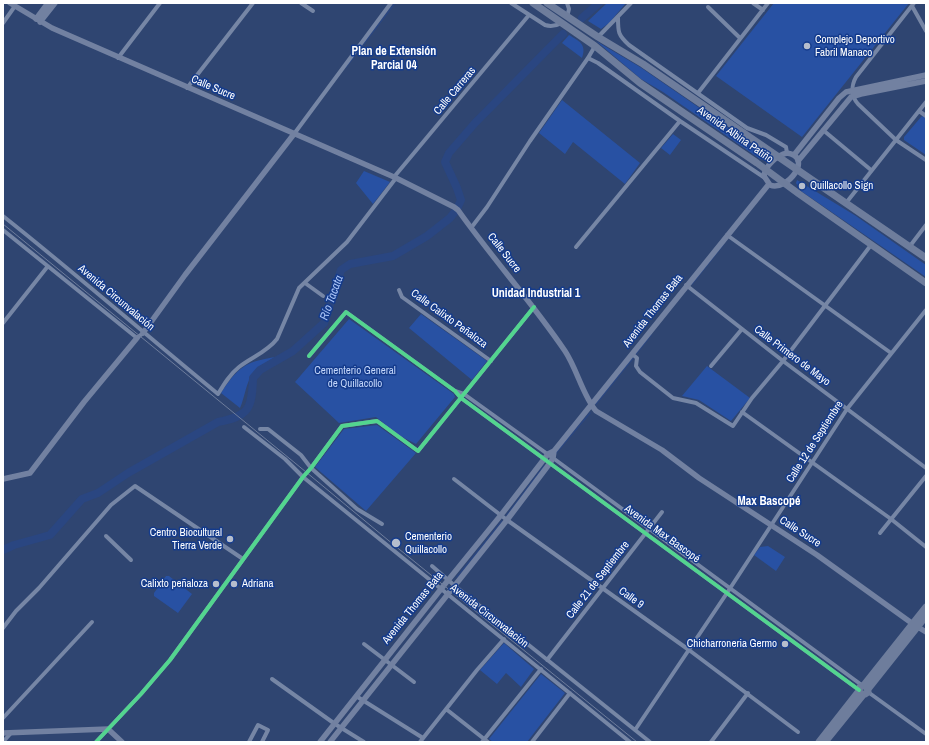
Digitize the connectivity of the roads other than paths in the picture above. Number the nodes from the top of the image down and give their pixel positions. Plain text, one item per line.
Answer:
1 (48, 3) edge
2 (55, 3) edge
3 (160, 3) edge
4 (253, 3) edge
5 (301, 3) edge
6 (391, 3) edge
7 (512, 3) edge
8 (533, 3) edge
9 (547, 3) edge
10 (567, 3) edge
11 (631, 3) edge
12 (754, 3) edge
13 (768, 3) edge
14 (13, 5) edge
15 (913, 5) edge
16 (708, 7) dead end
17 (763, 10) junction
18 (313, 12) dead end
19 (529, 15) junction
20 (567, 16) junction
21 (618, 18) junction
22 (38, 20) junction
23 (3, 23) edge
24 (562, 23) junction
25 (926, 31) edge
26 (598, 37) junction
27 (740, 38) junction
28 (595, 46) junction
29 (118, 58) junction
30 (588, 58) junction
31 (926, 75) edge
32 (926, 81) edge
33 (187, 88) junction
34 (852, 90) junction
35 (698, 93) junction
36 (854, 97) junction
37 (926, 102) edge
38 (919, 111) junction
39 (926, 116) edge
40 (680, 121) junction
41 (823, 130) junction
42 (294, 134) junction
43 (896, 140) junction
44 (787, 153) junction
45 (794, 155) junction
46 (778, 157) junction
47 (926, 160) edge
48 (798, 161) junction
49 (766, 170) junction
50 (797, 170) junction
51 (871, 170) junction
52 (395, 177) junction
53 (765, 178) junction
54 (784, 183) junction
55 (769, 184) junction
56 (846, 203) junction
57 (3, 216) edge
58 (926, 225) edge
59 (471, 228) junction
60 (3, 230) edge
61 (727, 235) junction
62 (871, 245) junction
63 (910, 246) junction
64 (576, 247) dead end
65 (926, 258) edge
66 (48, 266) junction
67 (306, 283) junction
68 (926, 283) edge
69 (686, 285) junction
70 (399, 290) dead end
71 (323, 296) dead end
72 (826, 305) junction
73 (534, 307) junction
74 (926, 310) edge
75 (3, 323) edge
76 (742, 329) junction
77 (143, 333) junction
78 (138, 338) junction
79 (892, 353) junction
80 (632, 354) junction
81 (309, 356) dead end
82 (490, 361) junction
83 (783, 361) junction
84 (711, 366) dead end
85 (455, 391) junction
86 (218, 394) joint
87 (464, 394) junction
88 (460, 398) junction
89 (591, 405) junction
90 (847, 409) junction
91 (742, 412) junction
92 (244, 427) dead end
93 (260, 429) dead end
94 (549, 454) junction
95 (554, 458) junction
96 (550, 463) junction
97 (812, 463) junction
98 (311, 468) junction
99 (926, 468) edge
100 (926, 476) edge
101 (302, 477) junction
102 (3, 479) edge
103 (454, 479) dead end
104 (662, 512) dead end
105 (501, 515) junction
106 (891, 519) junction
107 (507, 520) junction
108 (382, 524) dead end
109 (771, 525) junction
110 (649, 529) junction
111 (880, 533) dead end
112 (645, 534) junction
113 (106, 536) dead end
114 (926, 547) edge
115 (243, 559) junction
116 (131, 560) dead end
117 (432, 566) dead end
118 (448, 580) junction
119 (455, 586) junction
120 (603, 588) junction
121 (730, 588) junction
122 (441, 589) junction
123 (727, 593) junction
124 (447, 594) junction
125 (926, 607) edge
126 (926, 616) edge
127 (92, 622) dead end
128 (915, 626) junction
129 (3, 628) edge
130 (926, 632) edge
131 (504, 639) junction
132 (364, 644) dead end
133 (689, 650) junction
134 (385, 659) junction
135 (547, 660) junction
136 (391, 664) junction
137 (541, 669) junction
138 (272, 679) dead end
139 (414, 682) dead end
140 (864, 690) junction
141 (570, 693) junction
142 (748, 693) junction
143 (356, 696) junction
144 (362, 700) junction
145 (446, 709) junction
146 (3, 718) edge
147 (335, 724) junction
148 (341, 728) junction
149 (108, 729) junction
150 (634, 730) junction
151 (798, 732) dead end
152 (3, 733) edge
153 (11, 733) junction
154 (926, 734) edge
155 (423, 738) junction
156 (485, 741) edge
157 (628, 741) edge
158 (3, 742) edge
159 (96, 742) edge
160 (122, 742) edge
161 (249, 742) edge
162 (262, 742) edge
163 (320, 742) edge
164 (330, 742) edge
165 (364, 742) edge
166 (420, 742) edge
167 (532, 742) edge
168 (650, 742) edge
169 (711, 742) edge
170 (819, 742) edge
171 (825, 742) edge

1 - 22 main road
2 - 22 main road
3 - 29 street
4 - 33 street
5 - 18 street
6 - 42 street
7 - 19 street
8 - 24 highway, Avenida Albina Patiño
9 - 20 highway, Avenida Albina Patiño
10 - 20 street
11 - 21 street
12 - 17 street
13 - 17 street
14 - 22 main road, Calle Sucre
14 - 23 street
15 - 25 street
15 - 34 street
16 - 27 street
17 - 27 street
19 - 24 street
19 - 52 street, Calle Carreras
20 - 26 highway, Avenida Albina Patiño
21 - 26 street
21 - 35 street
22 - 29 main road, Calle Sucre
24 - 28 highway, Avenida Albina Patiño
26 - 46 highway, Avenida Albina Patiño
27 - 35 street
28 - 30 street
28 - 49 highway, Avenida Albina Patiño
29 - 33 main road, Calle Sucre
30 - 40 street
30 - 59 street
31 - 34 main road
32 - 36 main road
33 - 42 main road, Calle Sucre
34 - 36 street
34 - 45 main road
35 - 44 street
36 - 41 main road
36 - 43 street
37 - 38 street
38 - 39 street
38 - 43 street
40 - 53 street
40 - 64 street
41 - 48 main road
41 - 51 street
42 - 52 main road, Calle Sucre
42 - 77 main road
43 - 47 street
43 - 51 street
44 - 45 main road
44 - 46 main road
45 - 48 main road
46 - 49 main road
46 - 50 highway, Avenida Albina Patiño
48 - 50 main road
49 - 53 main road
49 - 54 highway, Avenida Albina Patiño
50 - 54 main road
50 - 56 highway, Avenida Albina Patiño
51 - 56 street
52 - 59 main road, Calle Sucre
52 - 67 street, Calle Carreras
53 - 55 main road
54 - 55 main road
54 - 62 highway, Avenida Albina Patiño
55 - 61 main road, Avenida Thomas Bata
56 - 63 highway, Avenida Albina Patiño
57 - 77 street, Avenida Circunvalación
58 - 63 street
59 - 73 main road, Calle Sucre
60 - 66 street, Avenida Circunvalación
61 - 69 main road, Avenida Thomas Bata
61 - 72 street
62 - 68 highway, Avenida Albina Patiño
62 - 72 street
63 - 65 highway, Avenida Albina Patiño
66 - 75 street
66 - 78 street, Avenida Circunvalación
67 - 71 street
67 - 86 street, Calle Carreras
69 - 76 street, Calle Primero de Mayo
69 - 80 main road, Avenida Thomas Bata
70 - 82 street, Calle Calixto Peñaloza
72 - 79 street
72 - 83 street
73 - 82 street
73 - 89 main road, Calle Sucre
74 - 79 street, Calle 12 de Septiembre
76 - 83 street, Calle Primero de Mayo
76 - 84 street
77 - 78 street
77 - 86 street, Avenida Circunvalación
78 - 102 main road
79 - 90 street, Calle 12 de Septiembre
80 - 89 main road, Avenida Thomas Bata
80 - 91 street
81 - 85 street
82 - 87 street
83 - 90 street, Calle Primero de Mayo
83 - 91 street
85 - 87 street, Avenida Max Bascopé
85 - 88 street, Avenida Max Bascopé
87 - 88 street
87 - 94 street, Avenida Max Bascopé
88 - 94 street, Avenida Max Bascopé
88 - 98 street
89 - 94 main road, Avenida Thomas Bata
89 - 109 main road, Calle Sucre
90 - 97 street, Calle 12 de Septiembre
90 - 99 street, Calle Primero de Mayo
91 - 97 street
92 - 101 street, Avenida Circunvalación
93 - 98 street
94 - 95 main road
94 - 96 street, Avenida Max Bascopé
94 - 105 main road, Avenida Thomas Bata
95 - 96 main road, Avenida Thomas Bata
95 - 110 street, Avenida Max Bascopé
96 - 107 main road, Avenida Thomas Bata
96 - 112 street, Avenida Max Bascopé
97 - 106 street
97 - 109 street, Calle 12 de Septiembre
98 - 101 street
98 - 108 street
100 - 106 street
101 - 115 street
101 - 122 street, Avenida Circunvalación
103 - 105 street, Calle 9
104 - 110 street, Calle 21 de Septiembre
105 - 107 street, Calle 9
105 - 118 main road, Avenida Thomas Bata
106 - 111 street
106 - 114 street
107 - 119 main road, Avenida Thomas Bata
107 - 120 street, Calle 9
109 - 121 street, Calle 12 de Septiembre
109 - 128 main road, Calle Sucre
110 - 112 street, Calle 21 de Septiembre
110 - 121 street, Avenida Max Bascopé
112 - 120 street, Calle 21 de Septiembre
112 - 123 street, Avenida Max Bascopé
113 - 116 street
115 - 129 street
115 - 149 street
117 - 118 street, Avenida Circunvalación
118 - 119 street, Avenida Circunvalación
118 - 122 main road, Avenida Thomas Bata
119 - 124 main road, Avenida Thomas Bata
119 - 135 street, Avenida Circunvalación
120 - 133 street, Calle 9
120 - 135 street, Calle 21 de Septiembre
121 - 123 street, Calle 12 de Septiembre
121 - 140 street, Avenida Max Bascopé
122 - 124 street, Avenida Circunvalación
122 - 134 main road, Avenida Thomas Bata
123 - 133 street, Calle 12 de Septiembre
123 - 140 street, Avenida Max Bascopé
124 - 131 street, Avenida Circunvalación
124 - 136 main road, Avenida Thomas Bata
125 - 128 highway
126 - 128 highway
127 - 146 street
128 - 130 main road, Calle Sucre
128 - 140 highway
131 - 137 street, Avenida Circunvalación
131 - 145 street
132 - 134 street
133 - 142 street, Calle 9
133 - 150 street, Calle 12 de Septiembre
134 - 136 street
134 - 143 main road, Avenida Thomas Bata
135 - 150 street, Avenida Circunvalación
136 - 139 street
136 - 144 main road, Avenida Thomas Bata
137 - 141 street, Avenida Circunvalación
137 - 156 street
138 - 147 street
140 - 154 street, Avenida Max Bascopé
140 - 170 highway
140 - 171 highway
141 - 157 street, Avenida Circunvalación
141 - 167 street
142 - 151 street, Calle 9
142 - 169 street
143 - 144 street
143 - 147 main road, Avenida Thomas Bata
144 - 148 main road, Avenida Thomas Bata
144 - 155 street
145 - 155 street
145 - 156 street
147 - 148 street
147 - 163 main road, Avenida Thomas Bata
148 - 164 main road, Avenida Thomas Bata
148 - 165 street
149 - 153 main road
149 - 159 street
149 - 160 main road
150 - 168 street, Avenida Circunvalación
152 - 153 main road
153 - 158 street
155 - 166 street
161 - 162 street

